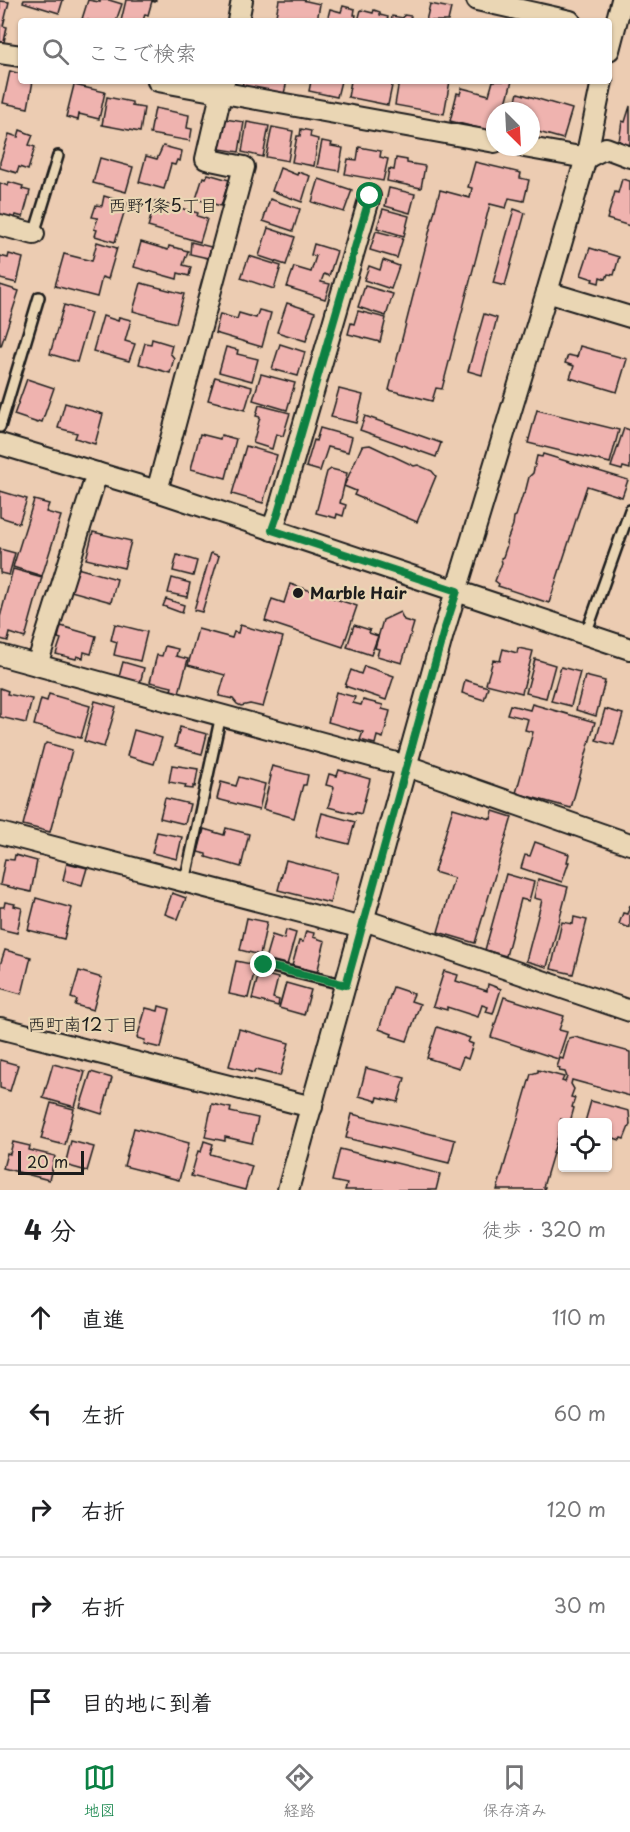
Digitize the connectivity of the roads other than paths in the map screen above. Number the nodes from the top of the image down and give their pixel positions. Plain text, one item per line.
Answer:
1 (242, 0) edge
2 (477, 0) edge
3 (622, 0) edge
4 (239, 18) edge
5 (557, 18) edge
6 (612, 27) edge
7 (0, 53) edge
8 (18, 56) edge
9 (190, 84) edge
10 (601, 84) edge
11 (223, 87) edge
12 (486, 140) edge
13 (540, 150) edge
14 (58, 156) dead end
15 (630, 157) edge
16 (586, 158) junction
17 (370, 196) dead end
18 (0, 225) edge
19 (34, 234) joint
20 (548, 292) junction
21 (39, 297) dead end
22 (630, 317) edge
23 (0, 427) edge
24 (0, 444) edge
25 (97, 473) junction
26 (157, 491) junction
27 (630, 510) edge
28 (272, 530) junction
29 (457, 591) junction
30 (586, 634) junction
31 (630, 649) edge
32 (0, 655) edge
33 (37, 665) junction
34 (221, 715) junction
35 (407, 766) junction
36 (0, 833) edge
37 (630, 844) edge
38 (185, 882) junction
39 (363, 924) junction
40 (264, 965) dead end
41 (346, 985) junction
42 (630, 1011) edge
43 (0, 1028) edge
44 (312, 1107) junction
45 (288, 1190) edge

1 - 4 street
2 - 5 street
3 - 6 street
7 - 8 street
9 - 11 street
10 - 16 street
11 - 12 street
11 - 26 street
13 - 16 street
14 - 19 lane
15 - 16 street
16 - 20 street
17 - 28 street
18 - 19 street
20 - 22 street
20 - 29 street
21 - 23 lane
24 - 25 street
25 - 26 street
25 - 33 street
26 - 28 street
27 - 30 lane
28 - 29 street
29 - 30 street
29 - 35 street
30 - 31 street
32 - 33 street
33 - 34 street
34 - 35 street
34 - 38 lane
35 - 37 street
35 - 39 street
36 - 38 street
38 - 39 street
39 - 41 street
39 - 42 street
40 - 41 lane
41 - 44 street
43 - 44 street
44 - 45 street

